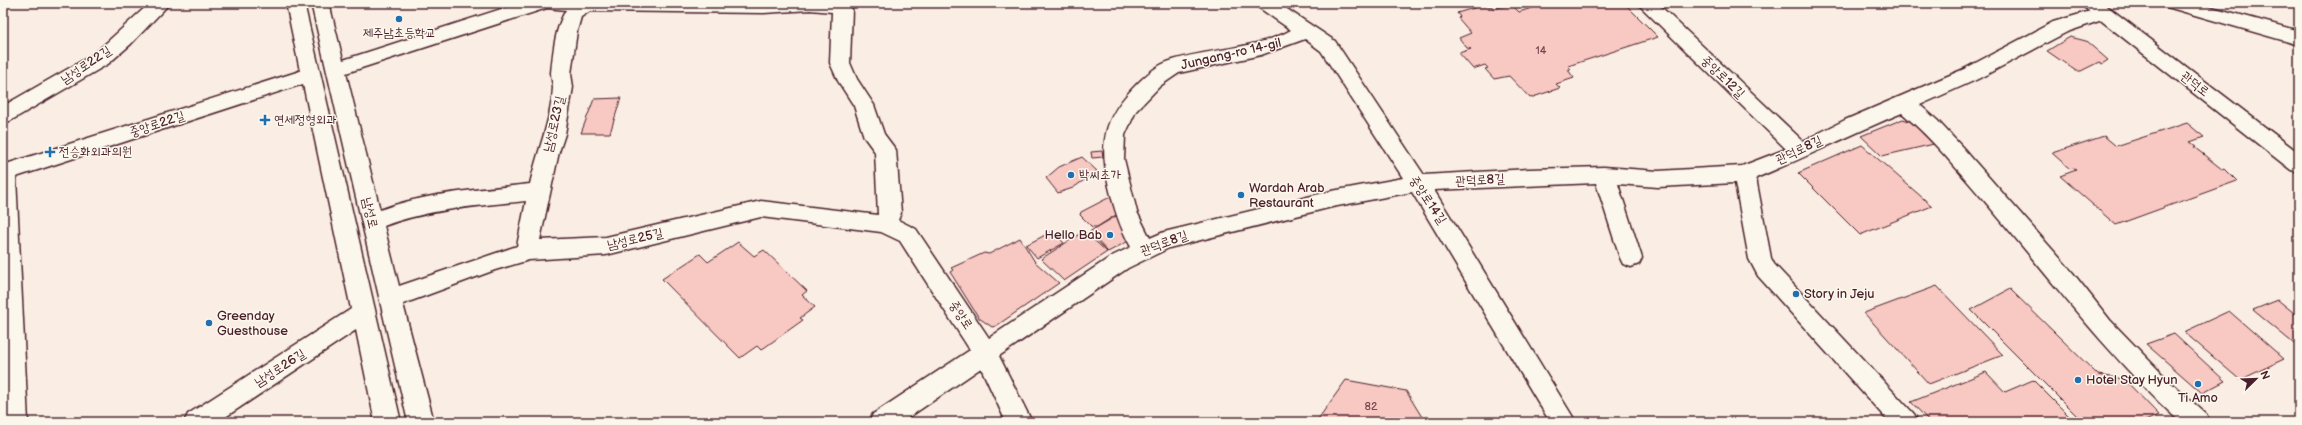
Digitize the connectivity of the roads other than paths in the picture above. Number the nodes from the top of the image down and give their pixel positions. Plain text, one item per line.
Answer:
1 (161, 3) edge
2 (295, 3) edge
3 (320, 3) edge
4 (541, 3) edge
5 (552, 3) edge
6 (587, 3) edge
7 (1265, 3) edge
8 (1646, 3) edge
9 (2174, 3) edge
10 (814, 4) edge
11 (2097, 8) edge
12 (1306, 30) junction
13 (2299, 38) edge
14 (336, 70) junction
15 (310, 75) junction
16 (1905, 104) junction
17 (3, 116) edge
18 (1801, 150) junction
19 (2299, 164) edge
20 (4, 172) edge
21 (1744, 174) junction
22 (1604, 175) junction
23 (1417, 183) junction
24 (539, 191) junction
25 (372, 222) junction
26 (885, 224) junction
27 (1145, 248) junction
28 (529, 251) junction
29 (1631, 258) dead end
30 (390, 299) junction
31 (363, 313) junction
32 (985, 352) junction
33 (8, 391) edge
34 (15, 422) edge
35 (198, 422) edge
36 (388, 422) edge
37 (422, 422) edge
38 (882, 422) edge
39 (1019, 422) edge
40 (1563, 422) edge
41 (1905, 422) edge
42 (2197, 422) edge

1 - 17 street, 남성로22길
2 - 15 street
3 - 14 street, 남성로
4 - 14 street
5 - 6 street
6 - 10 street
6 - 24 street, 남성로23길
7 - 12 street, 중앙로14길
8 - 18 street, 중앙로12길
9 - 13 street
10 - 26 street
11 - 16 street, 관덕로8길
11 - 19 street, 관덕로
12 - 23 street, 중앙로14길
12 - 27 street, Jungang-ro 14-gil
14 - 25 street, 남성로
15 - 20 street, 중앙로22길
15 - 31 street
16 - 18 street, 관덕로8길
16 - 42 street
18 - 21 street, 관덕로8길
20 - 33 street
21 - 22 street, 관덕로8길
21 - 41 street
22 - 23 street, 관덕로8길
22 - 29 street
23 - 27 street, 관덕로8길
23 - 40 street, 중앙로14길
24 - 25 street
24 - 28 street, 남성로23길
25 - 30 street, 남성로
26 - 28 street, 남성로25길
26 - 32 street, 중앙로
27 - 32 street, 관덕로8길
28 - 30 street, 남성로25길
30 - 37 street, 남성로
31 - 35 street, 남성로26길
31 - 36 street
32 - 38 street, 관덕로8길
32 - 39 street, 중앙로
33 - 34 street

